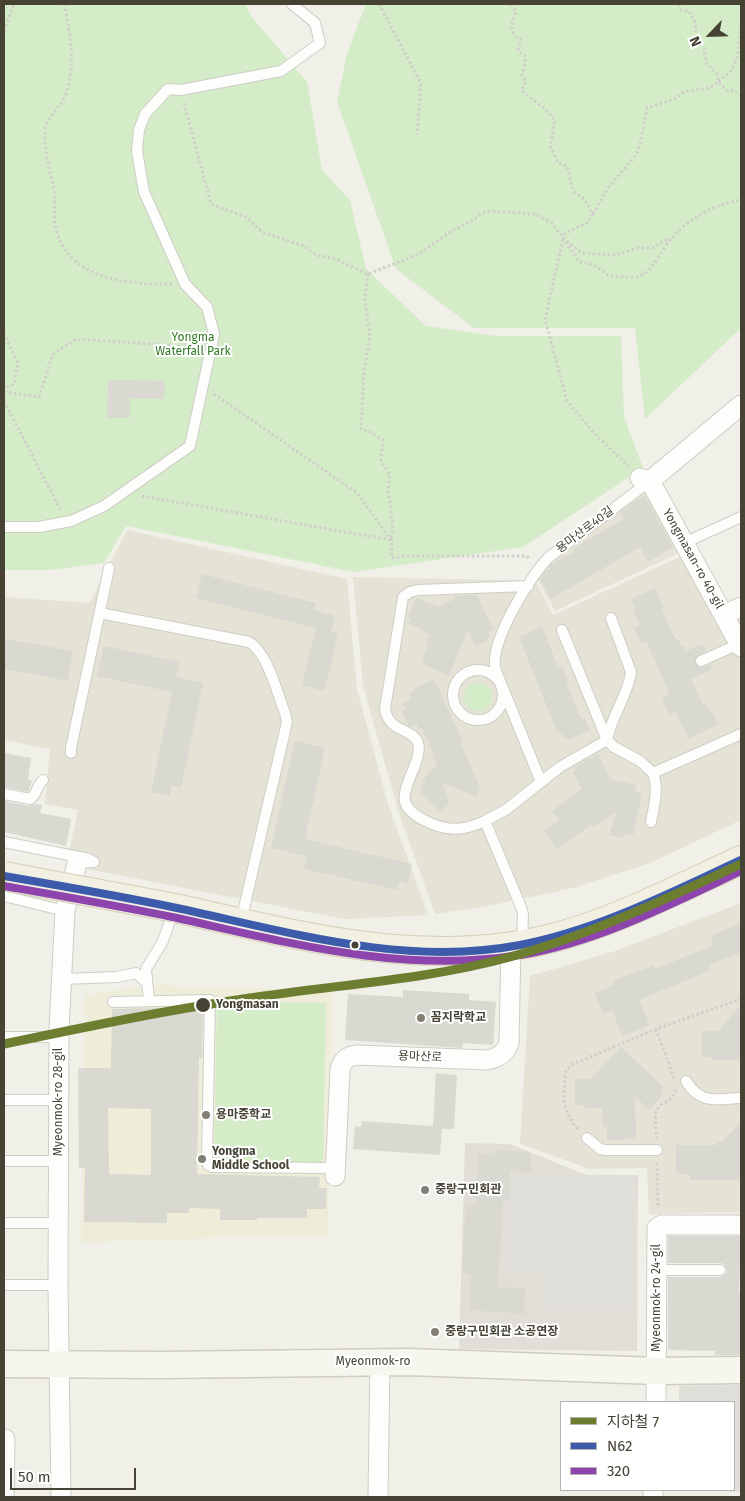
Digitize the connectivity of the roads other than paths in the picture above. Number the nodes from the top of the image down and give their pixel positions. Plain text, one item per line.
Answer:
1 (292, 4) edge
2 (741, 405) edge
3 (645, 480) junction
4 (741, 517) edge
5 (4, 527) edge
6 (684, 543) junction
7 (109, 568) dead end
8 (528, 586) junction
9 (741, 606) edge
10 (100, 613) junction
11 (724, 615) junction
12 (611, 618) dead end
13 (562, 630) dead end
14 (740, 646) edge
15 (702, 661) dead end
16 (502, 686) junction
17 (741, 734) edge
18 (607, 740) junction
19 (72, 753) dead end
20 (652, 774) junction
21 (43, 780) dead end
22 (541, 782) junction
23 (4, 794) edge
24 (484, 821) junction
25 (652, 822) dead end
26 (4, 842) edge
27 (741, 860) edge
28 (77, 863) joint
29 (4, 876) edge
30 (4, 896) edge
31 (175, 908) junction
32 (65, 912) junction
33 (241, 922) junction
34 (517, 945) junction
35 (62, 979) junction
36 (146, 982) junction
37 (149, 1001) junction
38 (113, 1002) dead end
39 (59, 1036) junction
40 (4, 1037) edge
41 (686, 1081) dead end
42 (741, 1098) edge
43 (4, 1100) edge
44 (59, 1100) junction
45 (587, 1138) road end
46 (657, 1150) road end
47 (4, 1161) edge
48 (59, 1161) junction
49 (335, 1172) joint
50 (4, 1223) edge
51 (58, 1223) junction
52 (741, 1225) edge
53 (657, 1270) junction
54 (720, 1270) dead end
55 (58, 1285) junction
56 (4, 1286) edge
57 (380, 1362) junction
58 (4, 1364) edge
59 (60, 1364) junction
60 (741, 1370) edge
61 (657, 1371) junction
62 (656, 1401) edge
63 (4, 1439) edge
64 (4, 1497) edge
65 (61, 1497) edge
66 (378, 1497) edge

1 - 5 lane
2 - 3 street
3 - 6 street, Yongmasan-ro 40-gil
3 - 8 lane, 용마산로40길
4 - 6 lane
6 - 11 street, Yongmasan-ro 40-gil
7 - 10 lane
8 - 16 lane, 용마산로40길
8 - 24 lane
9 - 11 street
10 - 19 lane
10 - 33 lane
11 - 14 street, Yongmasan-ro 40-gil
12 - 18 lane
13 - 18 lane
14 - 15 lane
16 - 16 lane
16 - 22 lane, 용마산로40길
17 - 20 lane
18 - 20 lane
18 - 22 lane
20 - 25 lane
21 - 23 lane
22 - 24 lane
24 - 34 lane
26 - 28 lane
27 - 34 main road
28 - 32 street, Myeonmok-ro 28-gil
29 - 31 main road, bridge
30 - 32 lane
31 - 33 main road
31 - 36 lane
32 - 35 street, Myeonmok-ro 28-gil
33 - 34 main road
34 - 49 street, 용마산로
35 - 36 lane
35 - 39 street, Myeonmok-ro 28-gil
36 - 37 lane
37 - 38 lane
37 - 49 lane
39 - 40 lane
39 - 44 street, Myeonmok-ro 28-gil
41 - 42 lane
43 - 44 lane
44 - 48 street, Myeonmok-ro 28-gil
45 - 46 lane
47 - 48 lane
48 - 51 street, Myeonmok-ro 28-gil
50 - 51 lane
51 - 55 street, Myeonmok-ro 28-gil
52 - 53 street, Myeonmok-ro 24-gil
53 - 54 lane
53 - 61 street, Myeonmok-ro 24-gil
55 - 56 lane
55 - 59 street, Myeonmok-ro 28-gil
57 - 59 street, Myeonmok-ro
57 - 61 street, Myeonmok-ro
57 - 66 street
58 - 59 street, Myeonmok-ro
59 - 65 street, Myeonmok-ro 28-gil
60 - 61 street, Myeonmok-ro
61 - 62 street, Myeonmok-ro 24-gil
63 - 64 street

